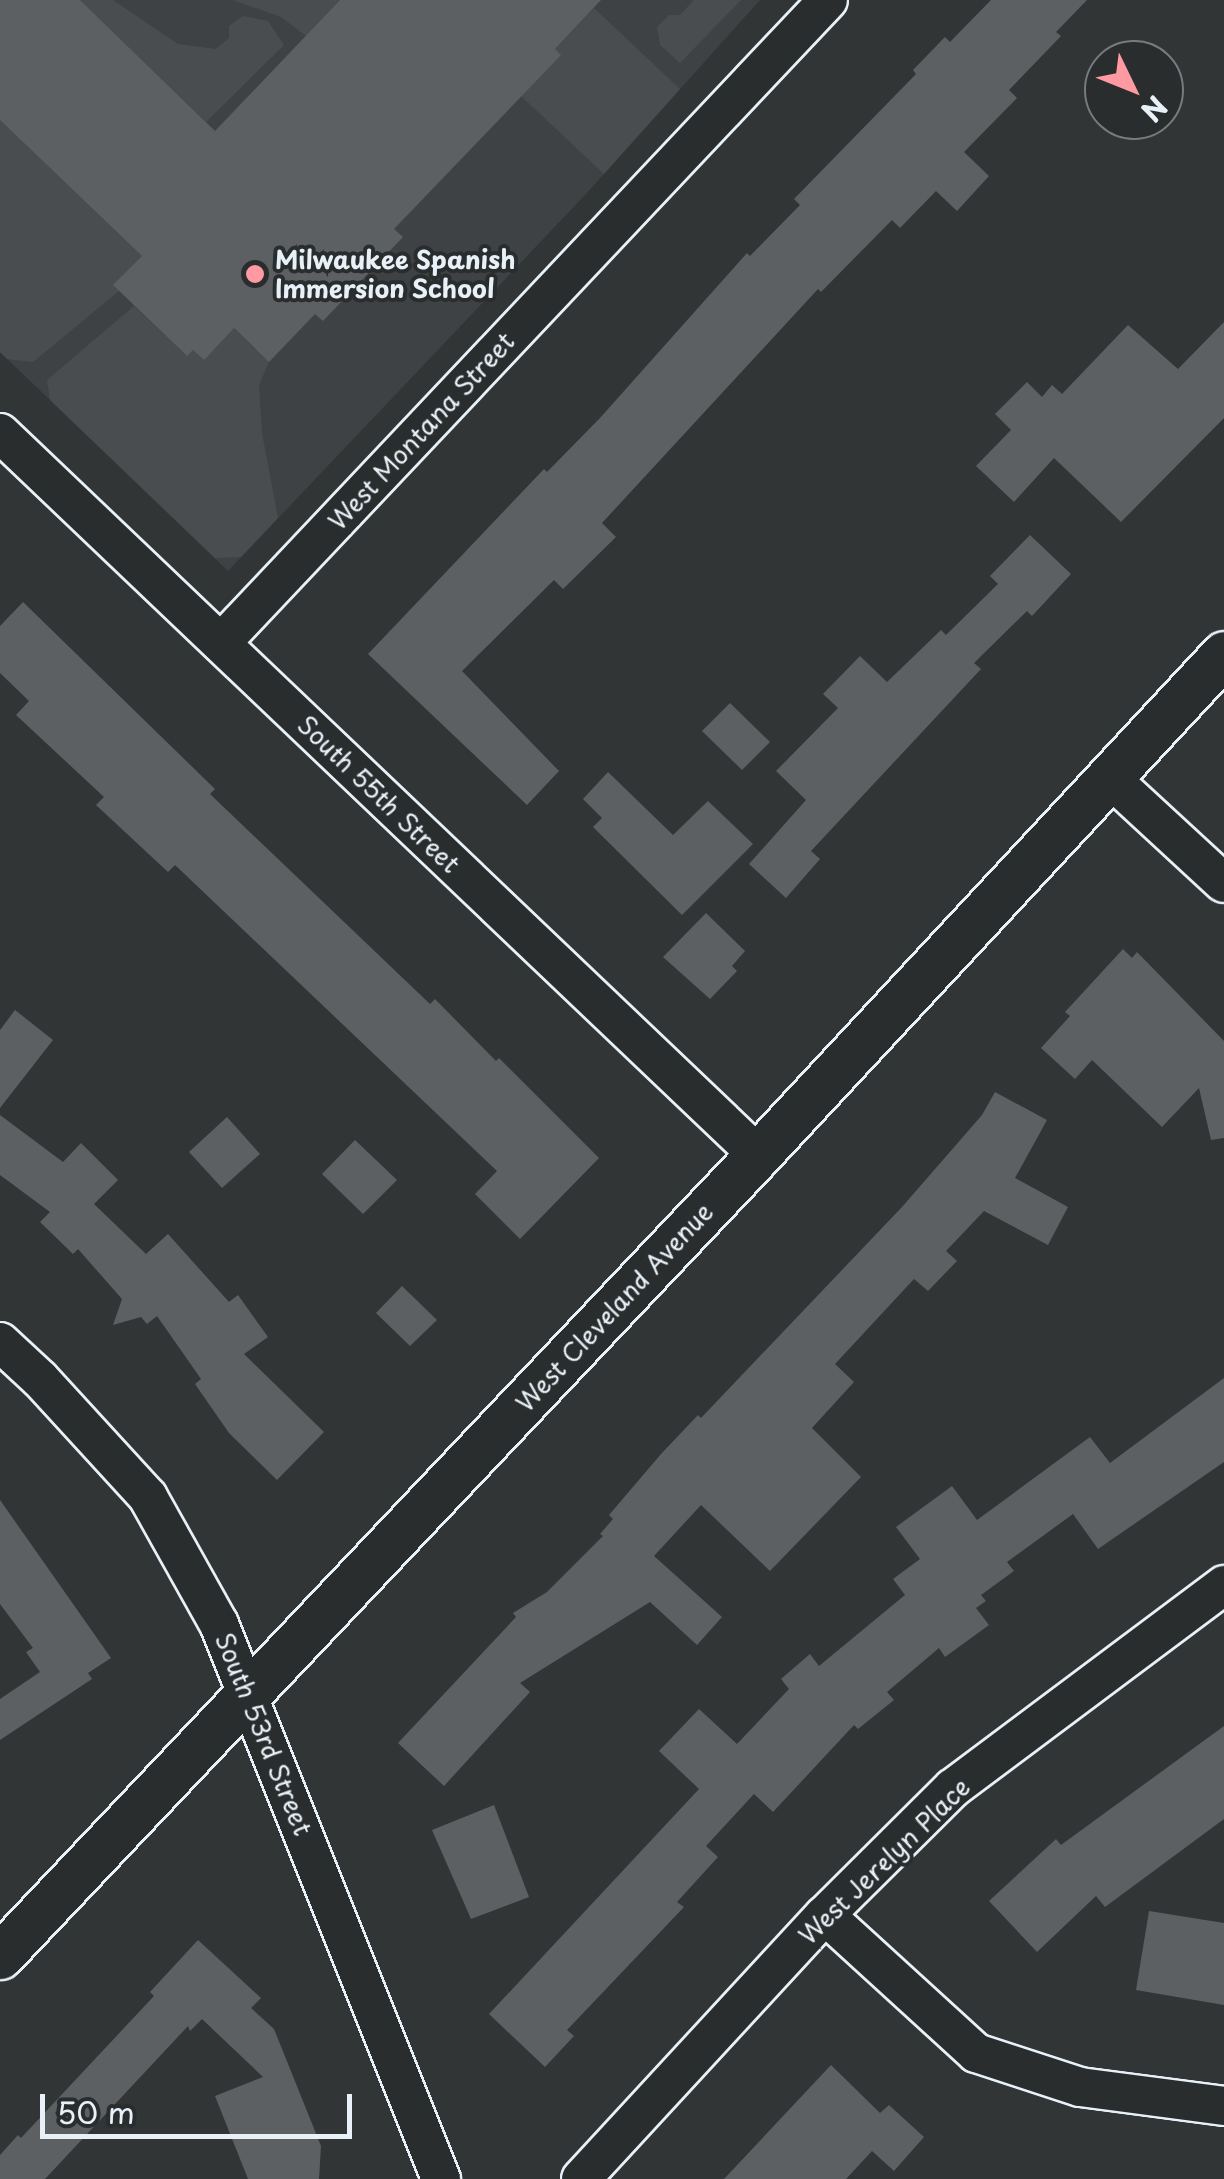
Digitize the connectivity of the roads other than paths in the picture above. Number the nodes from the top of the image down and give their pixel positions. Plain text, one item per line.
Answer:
1 (828, 0) edge
2 (0, 434) edge
3 (221, 644) junction
4 (1224, 654) edge
5 (1109, 776) junction
6 (1224, 883) edge
7 (758, 1155) junction
8 (0, 1342) edge
9 (1224, 1585) edge
10 (249, 1695) junction
11 (825, 1916) junction
12 (0, 1956) edge
13 (1224, 2106) edge
14 (441, 2179) edge
15 (582, 2179) edge

1 - 3 street, West Montana Street
2 - 3 street, South 55th Street
3 - 7 street, South 55th Street
4 - 5 street, West Cleveland Avenue
5 - 6 street
5 - 7 street, West Cleveland Avenue
7 - 10 street, West Cleveland Avenue
8 - 10 street, South 53rd Street
9 - 11 street, West Jerelyn Place
10 - 12 street, West Cleveland Avenue
10 - 14 street, South 53rd Street
11 - 13 street
11 - 15 street, West Jerelyn Place

